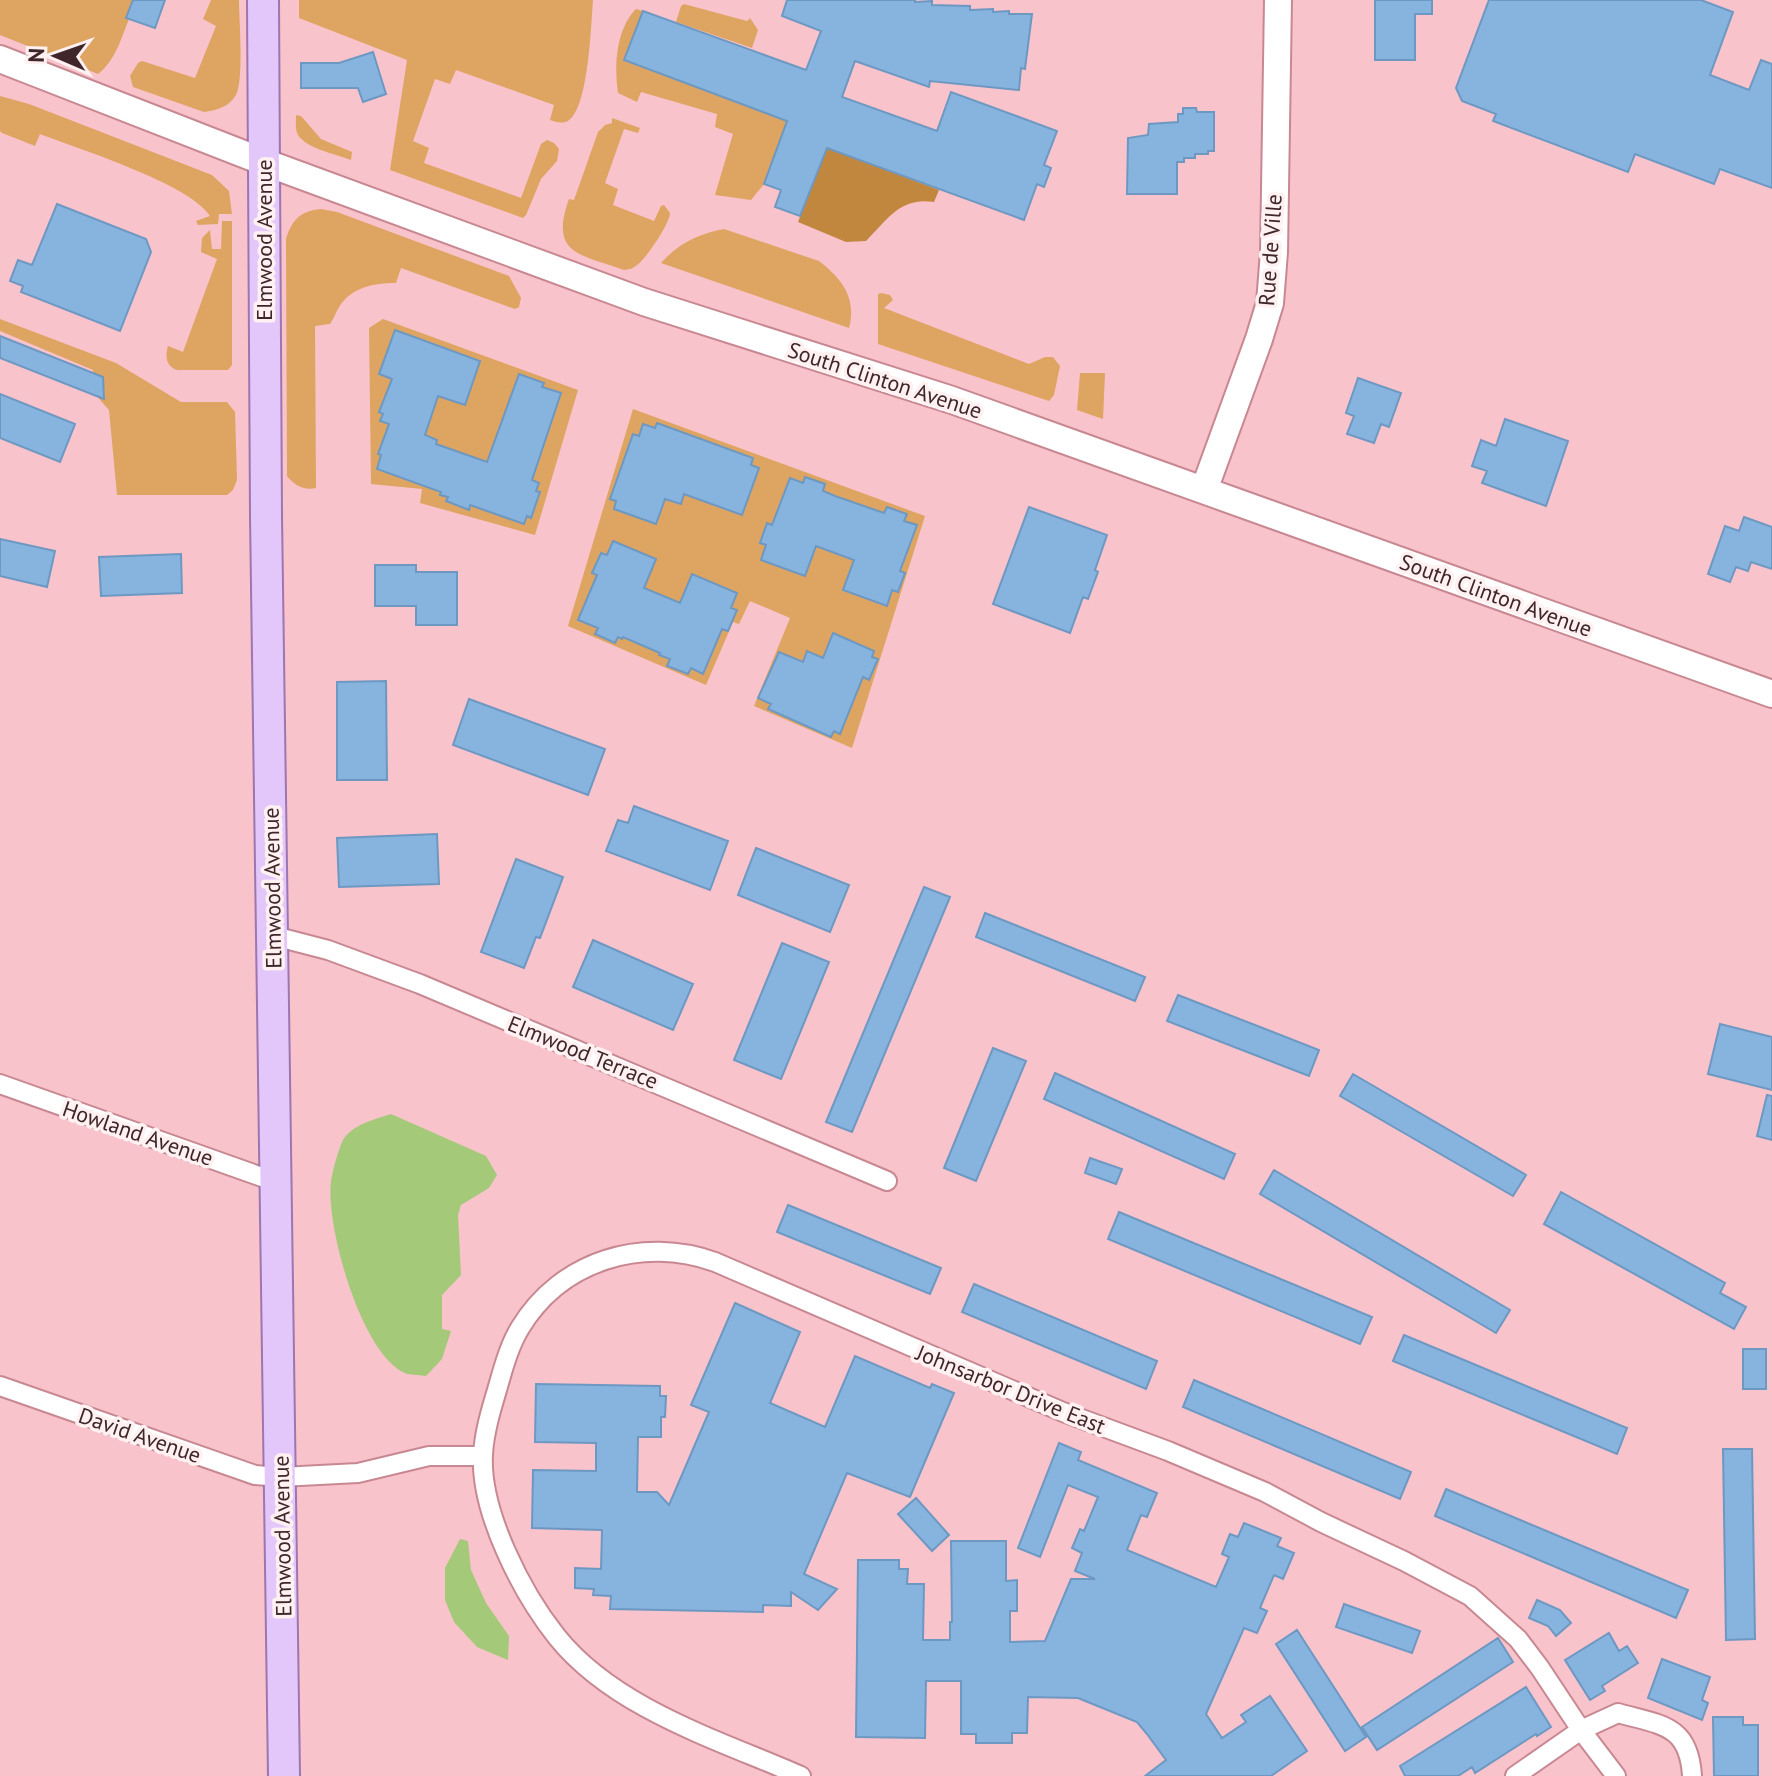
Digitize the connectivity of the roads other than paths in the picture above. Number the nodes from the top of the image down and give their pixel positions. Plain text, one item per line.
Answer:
1 (263, 0) edge
2 (1278, 0) edge
3 (0, 59) edge
4 (264, 162) junction
5 (1204, 490) junction
6 (1772, 694) edge
7 (274, 936) junction
8 (0, 1084) edge
9 (887, 1181) dead end
10 (276, 1182) junction
11 (0, 1386) edge
12 (483, 1456) junction
13 (281, 1477) junction
14 (1581, 1730) junction
15 (284, 1776) edge
16 (801, 1776) edge
17 (1515, 1776) edge
18 (1616, 1776) edge
19 (1692, 1776) edge

1 - 4 main road, Elmwood Avenue
2 - 5 street, Rue de Ville
3 - 4 street, South Clinton Avenue
4 - 5 street, South Clinton Avenue
4 - 7 main road, Elmwood Avenue
5 - 6 street, South Clinton Avenue
7 - 9 street, Elmwood Terrace
7 - 10 main road, Elmwood Avenue
8 - 10 street, Howland Avenue
10 - 13 main road, Elmwood Avenue
11 - 13 street, David Avenue
12 - 13 street, David Avenue
12 - 14 street, Johnsarbor Drive East
12 - 16 street
13 - 15 main road, Elmwood Avenue
14 - 17 street
14 - 18 street, Johnsarbor Drive East
14 - 19 street

